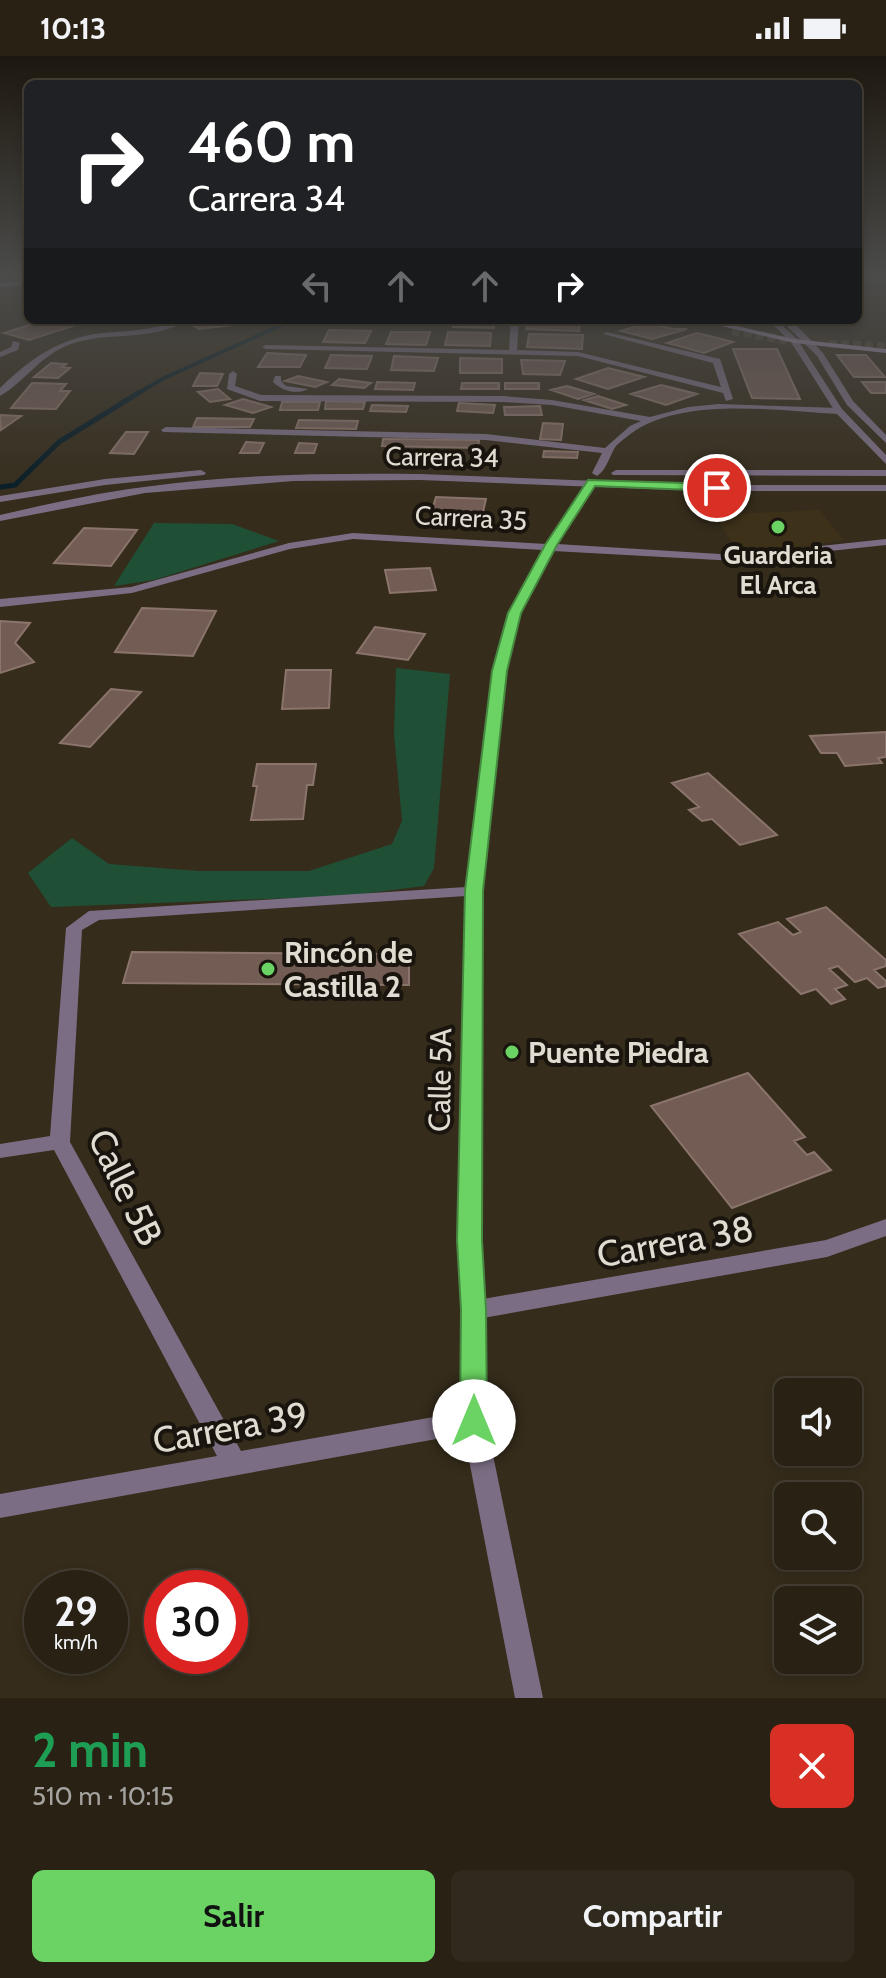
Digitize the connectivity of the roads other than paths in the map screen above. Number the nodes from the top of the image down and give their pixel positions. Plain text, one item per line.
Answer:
1 (50, 350) edge
2 (396, 350) edge
3 (671, 350) edge
4 (800, 350) edge
5 (815, 350) edge
6 (513, 352) joint
7 (233, 374) dead end
8 (278, 378) dead end
9 (725, 391) junction
10 (0, 393) edge
11 (385, 397) junction
12 (733, 408) junction
13 (839, 411) junction
14 (647, 419) junction
15 (166, 430) dead end
16 (886, 440) edge
17 (609, 451) junction
18 (886, 461) edge
19 (886, 473) edge
20 (595, 478) junction
21 (626, 484) junction
22 (886, 488) edge
23 (0, 499) edge
24 (886, 499) edge
25 (0, 518) edge
26 (886, 542) edge
27 (551, 545) junction
28 (0, 603) edge
29 (474, 891) junction
30 (60, 1142) junction
31 (0, 1151) edge
32 (886, 1227) edge
33 (474, 1310) junction
34 (474, 1421) junction
35 (234, 1462) junction
36 (0, 1506) edge
37 (529, 1698) edge

1 - 10 street
2 - 6 street
3 - 9 street
4 - 13 street
5 - 16 street
6 - 9 street
7 - 11 street
8 - 11 street
9 - 12 street
11 - 14 street
12 - 13 street
12 - 14 street
13 - 18 street
14 - 17 street, Calle 5A
15 - 17 street
17 - 20 street, Calle 5A
19 - 20 street, Carrera 34
20 - 21 street, Carrera 34
20 - 23 street, Carrera 34
20 - 25 street, Carrera 34
20 - 27 street, Calle 5A
21 - 22 street, Carrera 34
21 - 24 street
26 - 27 street, Carrera 35
27 - 28 street, Carrera 35
27 - 29 street, Calle 5A
29 - 30 street, Calle 5B
29 - 33 street, Calle 5A
30 - 31 street
30 - 35 street, Calle 5B
32 - 33 street, Carrera 38
33 - 34 street, Calle 5A
34 - 35 street, Carrera 39
34 - 37 street, Calle 5A
35 - 36 street, Carrera 39

